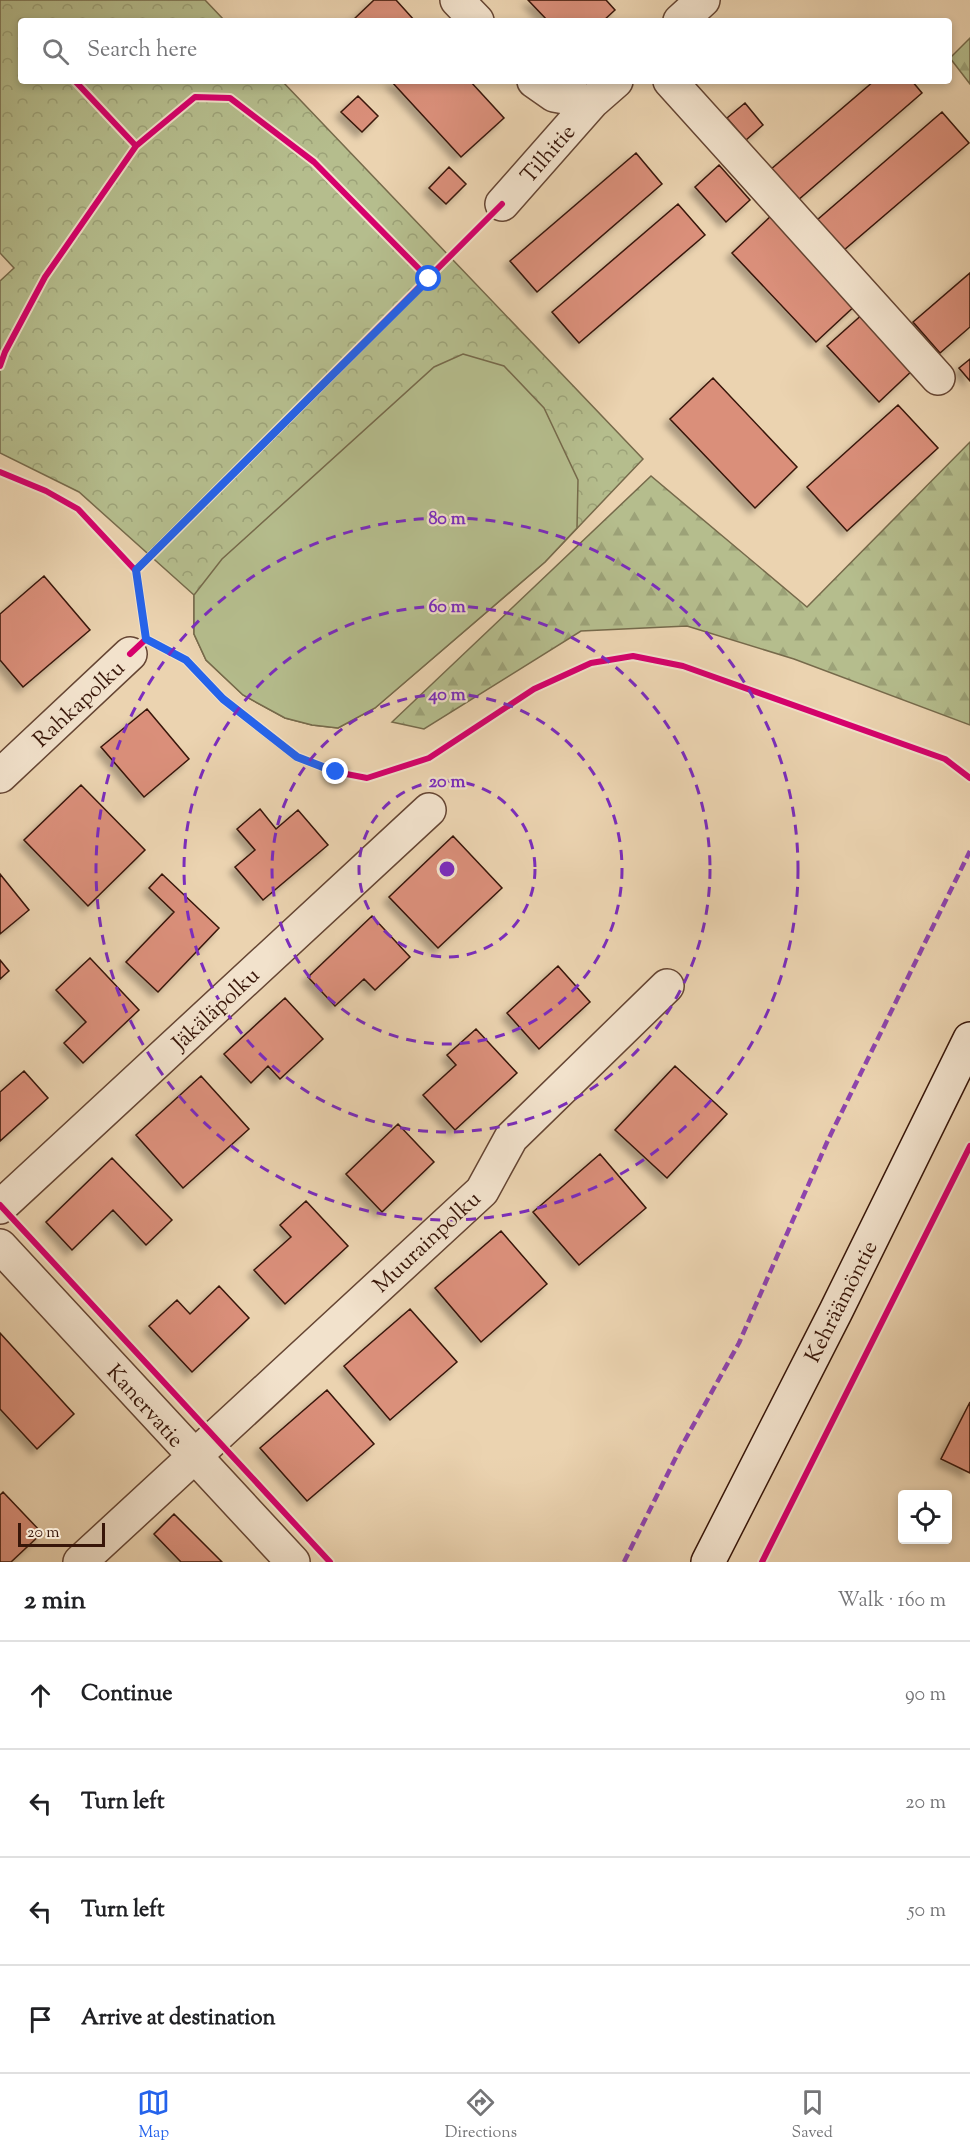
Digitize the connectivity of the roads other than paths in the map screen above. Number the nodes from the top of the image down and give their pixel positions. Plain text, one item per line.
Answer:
1 (457, 0) edge
2 (703, 0) edge
3 (474, 18) edge
4 (683, 18) edge
5 (613, 84) edge
6 (673, 84) edge
7 (544, 88) edge
8 (592, 102) junction
9 (502, 204) dead end
10 (938, 378) dead end
11 (130, 654) dead end
12 (0, 776) edge
13 (429, 810) dead end
14 (667, 986) dead end
15 (970, 1039) edge
16 (0, 1207) edge
17 (0, 1246) edge
18 (194, 1457) junction
19 (80, 1562) edge
20 (293, 1562) edge
21 (708, 1562) edge

1 - 3 street
2 - 4 street
5 - 8 street, Tilhitie
6 - 10 street
7 - 8 street, Tilhitie
8 - 9 street, Tilhitie
11 - 12 street, Rahkapolku
13 - 16 street, Jäkäläpolku
14 - 18 street, Muurainpolku
15 - 21 street, Kehräämöntie
17 - 18 street, Kanervatie
18 - 19 street, Muurainpolku
18 - 20 street, Kanervatie

